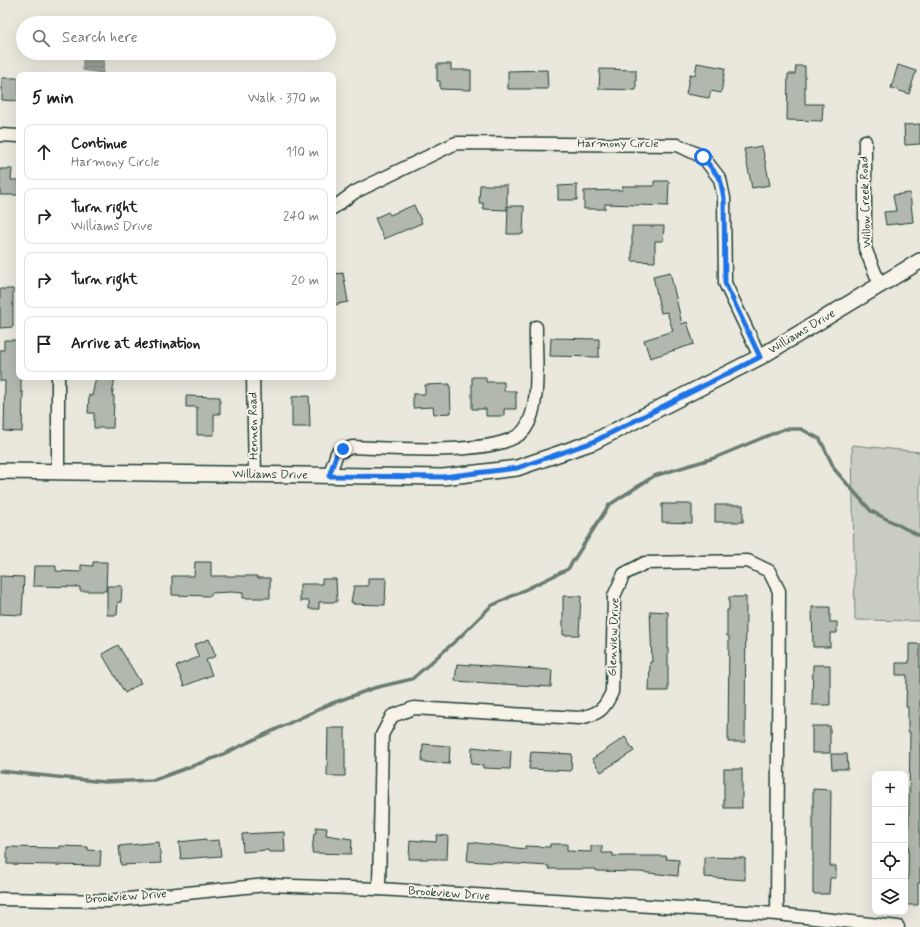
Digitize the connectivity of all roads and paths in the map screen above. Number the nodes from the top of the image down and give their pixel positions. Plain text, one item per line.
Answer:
1 (0, 135) edge
2 (16, 136) edge
3 (865, 141) dead end
4 (336, 206) edge
5 (920, 261) edge
6 (880, 285) junction
7 (536, 327) dead end
8 (760, 357) junction
9 (58, 380) edge
10 (253, 380) edge
11 (0, 472) edge
12 (58, 472) junction
13 (255, 475) junction
14 (329, 476) junction
15 (379, 889) junction
16 (0, 899) edge
17 (777, 914) junction
18 (898, 927) edge

1 - 2 street
3 - 6 street, Willow Creek Road
4 - 8 street, Harmony Circle
5 - 6 main road, Williams Drive
6 - 8 main road, Williams Drive
7 - 14 street
8 - 14 main road, Williams Drive
9 - 12 street
10 - 13 street, Hennen Road
11 - 12 main road, Williams Drive
12 - 13 main road, Williams Drive
13 - 14 main road, Williams Drive
15 - 16 street, Brookview Drive
15 - 17 street, Brookview Drive
15 - 17 street, Glenview Drive
17 - 18 street, Brookview Drive

